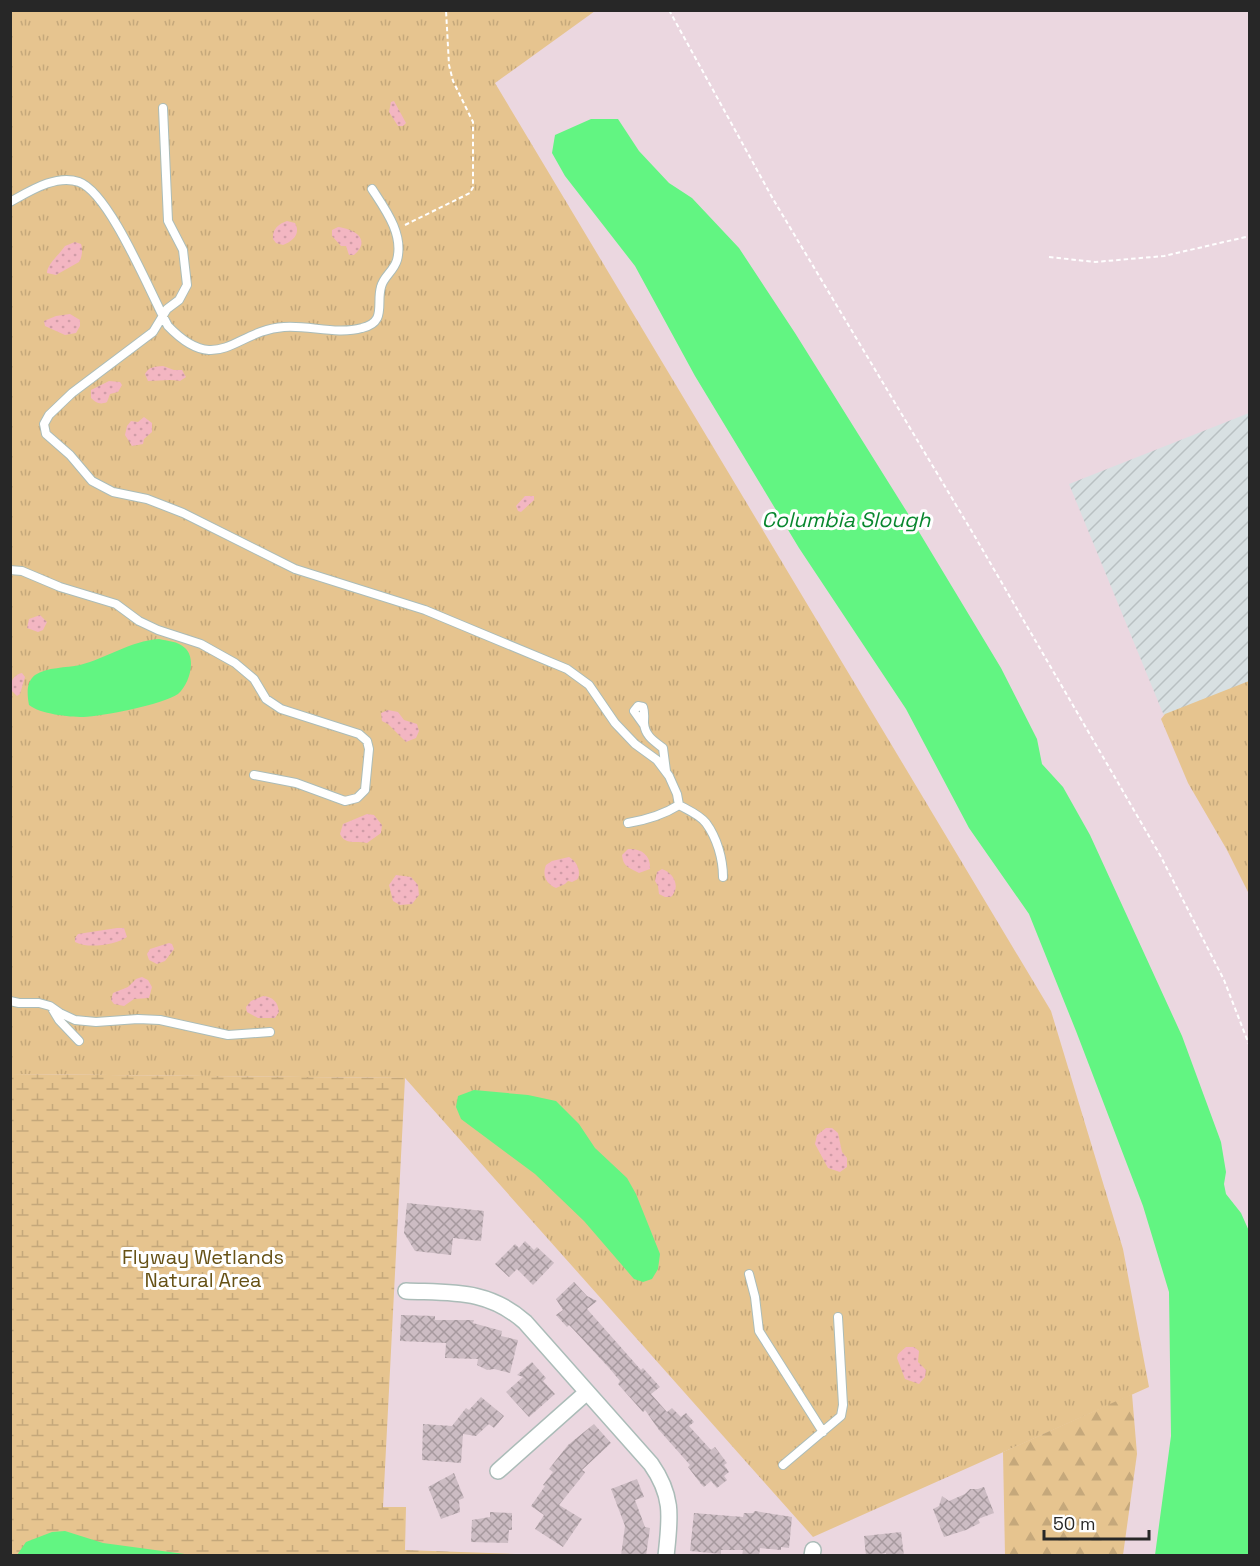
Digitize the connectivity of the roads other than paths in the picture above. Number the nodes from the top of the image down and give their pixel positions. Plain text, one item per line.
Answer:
1 (163, 108) dead end
2 (372, 189) dead end
3 (10, 202) edge
4 (163, 317) junction
5 (10, 570) edge
6 (644, 724) dead end
7 (666, 772) junction
8 (254, 775) dead end
9 (679, 805) junction
10 (628, 823) dead end
11 (723, 877) dead end
12 (10, 1001) edge
13 (50, 1006) junction
14 (270, 1032) dead end
15 (79, 1041) dead end
16 (749, 1274) dead end
17 (406, 1291) dead end
18 (838, 1317) dead end
19 (587, 1392) junction
20 (822, 1432) junction
21 (783, 1465) dead end
22 (498, 1471) dead end
23 (666, 1556) edge

1 - 4 lane
2 - 4 lane
3 - 4 lane
4 - 7 lane
5 - 8 lane
6 - 7 lane
7 - 9 lane
9 - 10 lane
9 - 11 lane
12 - 13 lane
13 - 14 lane
13 - 15 lane
16 - 20 lane
17 - 19 street
18 - 20 lane
19 - 22 street
19 - 23 street
20 - 21 lane

